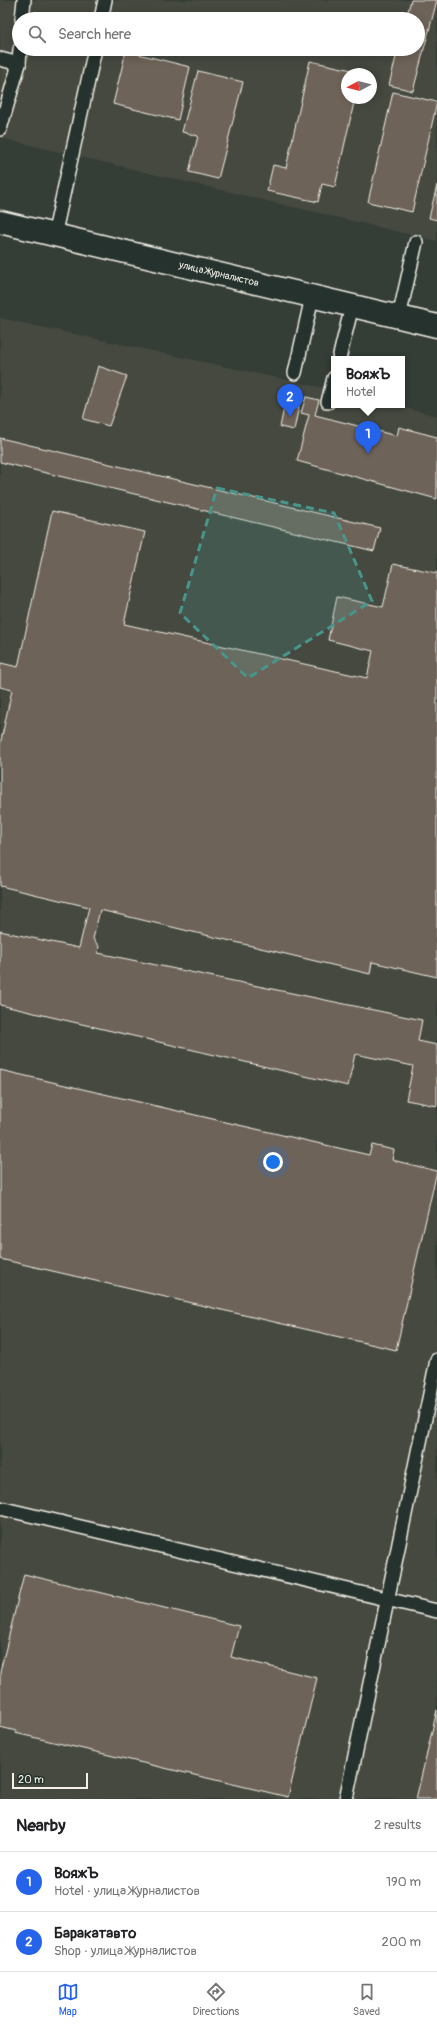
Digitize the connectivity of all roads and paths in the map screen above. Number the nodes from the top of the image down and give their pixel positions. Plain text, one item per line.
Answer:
1 (24, 0) edge
2 (105, 0) edge
3 (23, 12) edge
4 (102, 12) edge
5 (20, 56) edge
6 (93, 56) edge
7 (0, 59) edge
8 (19, 64) junction
9 (0, 129) edge
10 (0, 222) edge
11 (54, 236) junction
12 (416, 242) dead end
13 (312, 297) junction
14 (352, 306) junction
15 (399, 317) junction
16 (437, 326) edge
17 (340, 356) edge
18 (295, 374) dead end
19 (331, 390) edge
20 (328, 402) dead end
21 (437, 1360) edge
22 (0, 1508) edge
23 (387, 1598) junction
24 (437, 1610) edge
25 (346, 1799) edge

1 - 3 lane
2 - 4 lane
5 - 8 lane
6 - 11 lane
7 - 8 lane
8 - 9 lane
10 - 11 street, улица Журналистов
11 - 13 street, улица Журналистов
12 - 15 lane
13 - 14 street, улица Журналистов
13 - 18 lane
14 - 15 street, улица Журналистов
14 - 17 lane
15 - 16 street, улица Журналистов
19 - 20 lane
21 - 23 lane
22 - 23 lane
23 - 24 lane
23 - 25 lane

